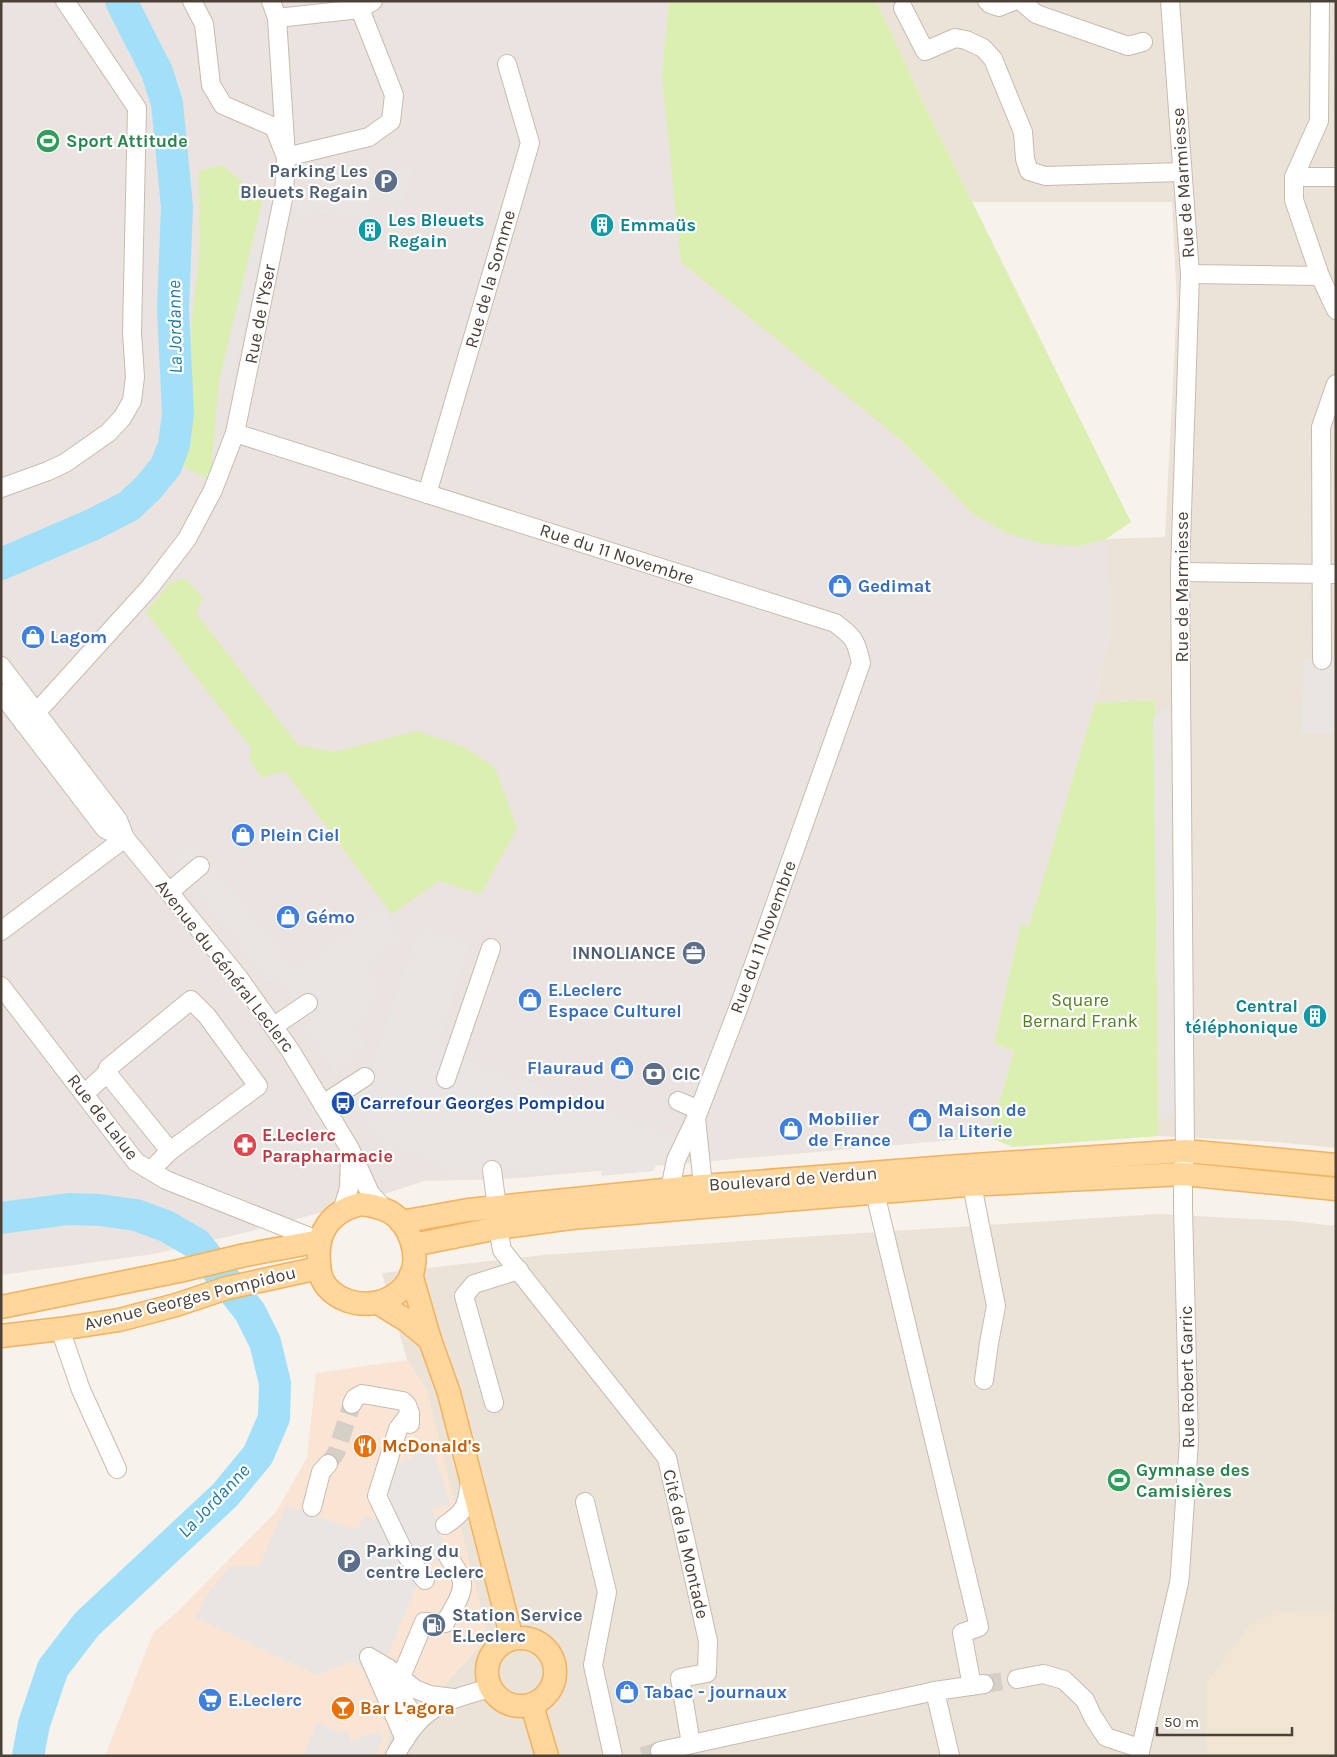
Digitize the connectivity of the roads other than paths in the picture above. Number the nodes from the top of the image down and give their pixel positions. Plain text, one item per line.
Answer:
1 (65, 1) edge
2 (192, 1) edge
3 (270, 1) edge
4 (987, 1) edge
5 (1014, 1) edge
6 (1021, 1) edge
7 (1170, 1) edge
8 (1320, 1) edge
9 (366, 5) edge
10 (903, 8) dead end
11 (277, 18) junction
12 (1143, 42) dead end
13 (506, 64) dead end
14 (286, 157) junction
15 (1182, 172) junction
16 (1336, 177) edge
17 (1294, 178) junction
18 (1190, 274) junction
19 (1320, 276) junction
20 (1336, 310) edge
21 (1336, 384) edge
22 (235, 433) junction
23 (1, 488) edge
24 (427, 494) junction
25 (1180, 572) junction
26 (1329, 573) edge
27 (1322, 660) dead end
28 (1, 666) edge
29 (1, 693) edge
30 (30, 718) junction
31 (125, 838) junction
32 (200, 866) dead end
33 (169, 892) junction
34 (1, 931) edge
35 (491, 948) dead end
36 (1, 986) edge
37 (308, 1002) dead end
38 (274, 1026) junction
39 (107, 1072) junction
40 (365, 1077) dead end
41 (446, 1079) dead end
42 (84, 1094) junction
43 (678, 1101) dead end
44 (323, 1104) junction
45 (697, 1114) junction
46 (350, 1149) junction
47 (170, 1151) junction
48 (1186, 1151) junction
49 (1336, 1166) edge
50 (151, 1170) junction
51 (492, 1170) dead end
52 (1183, 1174) junction
53 (972, 1185) junction
54 (703, 1186) junction
55 (670, 1189) junction
56 (1336, 1189) edge
57 (874, 1193) junction
58 (688, 1209) junction
59 (342, 1211) junction
60 (393, 1216) junction
61 (497, 1217) junction
62 (320, 1240) junction
63 (413, 1245) junction
64 (319, 1268) junction
65 (519, 1270) junction
66 (411, 1274) junction
67 (378, 1303) junction
68 (1, 1307) edge
69 (60, 1329) junction
70 (1, 1336) edge
71 (430, 1340) junction
72 (984, 1380) dead end
73 (494, 1403) dead end
74 (352, 1404) dead end
75 (328, 1464) tunnel mouth
76 (117, 1469) dead end
77 (470, 1478) junction
78 (585, 1502) dead end
79 (312, 1507) dead end
80 (444, 1525) dead end
81 (448, 1556) dead end
82 (425, 1580) dead end
83 (512, 1639) junction
84 (395, 1679) junction
85 (1017, 1679) tunnel mouth
86 (490, 1688) junction
87 (935, 1691) junction
88 (454, 1698) junction
89 (532, 1705) junction
90 (418, 1720) junction
91 (405, 1740) junction
92 (691, 1744) junction
93 (660, 1751) dead end
94 (1139, 1752) edge
95 (395, 1756) edge
96 (547, 1756) edge
97 (613, 1756) edge
98 (950, 1756) edge

1 - 23 street
2 - 14 street
3 - 11 street, Rue de l'Yser
4 - 5 street
6 - 12 street
7 - 15 street, Rue de Marmiesse
8 - 17 street
9 - 11 street
9 - 14 street
10 - 15 street
11 - 14 street, Rue de l'Yser
13 - 24 street, Rue de la Somme
14 - 22 street, Rue de l'Yser
15 - 18 street, Rue de Marmiesse
16 - 17 street
17 - 19 street
18 - 19 street
18 - 25 street, Rue de Marmiesse
19 - 20 street
21 - 26 street
22 - 24 street, Rue du 11 Novembre
22 - 30 street
24 - 45 street, Rue du 11 Novembre
25 - 26 street
25 - 48 street, Rue de Marmiesse
26 - 27 street
28 - 30 street, Avenue du Général Leclerc
29 - 30 street, Avenue du Général Leclerc
30 - 31 street, Avenue du Général Leclerc
31 - 33 street, Avenue du Général Leclerc
31 - 34 street
32 - 33 street
33 - 38 street, Avenue du Général Leclerc
35 - 41 street
36 - 42 street, Rue de Lalue
37 - 38 street
38 - 44 street, Avenue du Général Leclerc
39 - 42 street
39 - 47 street
39 - 47 street
40 - 44 street
42 - 50 street, Rue de Lalue
43 - 45 street
44 - 46 street, Avenue du Général Leclerc
45 - 54 street, Rue du 11 Novembre
45 - 55 street, Rue du 11 Novembre
46 - 59 street
46 - 60 street, Avenue du Général Leclerc
47 - 50 street
48 - 49 main road, Boulevard de Verdun
48 - 52 street, Rue de Marmiesse
48 - 54 main road, Boulevard de Verdun
50 - 62 street, Rue de Lalue
51 - 61 street, Cité de la Montade
52 - 53 main road, Boulevard de Verdun
52 - 56 main road, Boulevard de Verdun
52 - 94 street, Rue Robert Garric
53 - 57 main road, Boulevard de Verdun
53 - 72 street
54 - 55 main road, Boulevard de Verdun
54 - 58 main road
55 - 61 main road, Boulevard de Verdun
57 - 58 main road, Boulevard de Verdun
57 - 87 street
58 - 61 main road, Boulevard de Verdun
59 - 60 main road
59 - 62 main road
60 - 61 main road, Boulevard de Verdun
60 - 63 main road
61 - 63 main road, Boulevard de Verdun
61 - 65 street, Cité de la Montade
62 - 64 main road
62 - 68 main road, Avenue Georges Pompidou
63 - 66 main road
64 - 67 main road
64 - 69 main road, Avenue Georges Pompidou
65 - 73 street
65 - 92 street, Cité de la Montade
66 - 67 main road
66 - 71 main road
67 - 71 main road
69 - 70 main road, Avenue Georges Pompidou
69 - 76 street
71 - 77 main road
74 - 82 street
75 - 79 street
77 - 80 street
77 - 83 main road
78 - 97 street
81 - 84 street
83 - 86 main road
83 - 89 main road
84 - 88 street
84 - 90 street
84 - 91 street
85 - 94 street
86 - 88 street
86 - 89 main road
87 - 92 street
87 - 98 street
88 - 90 street
89 - 96 main road
90 - 91 street
91 - 95 street
92 - 93 street

